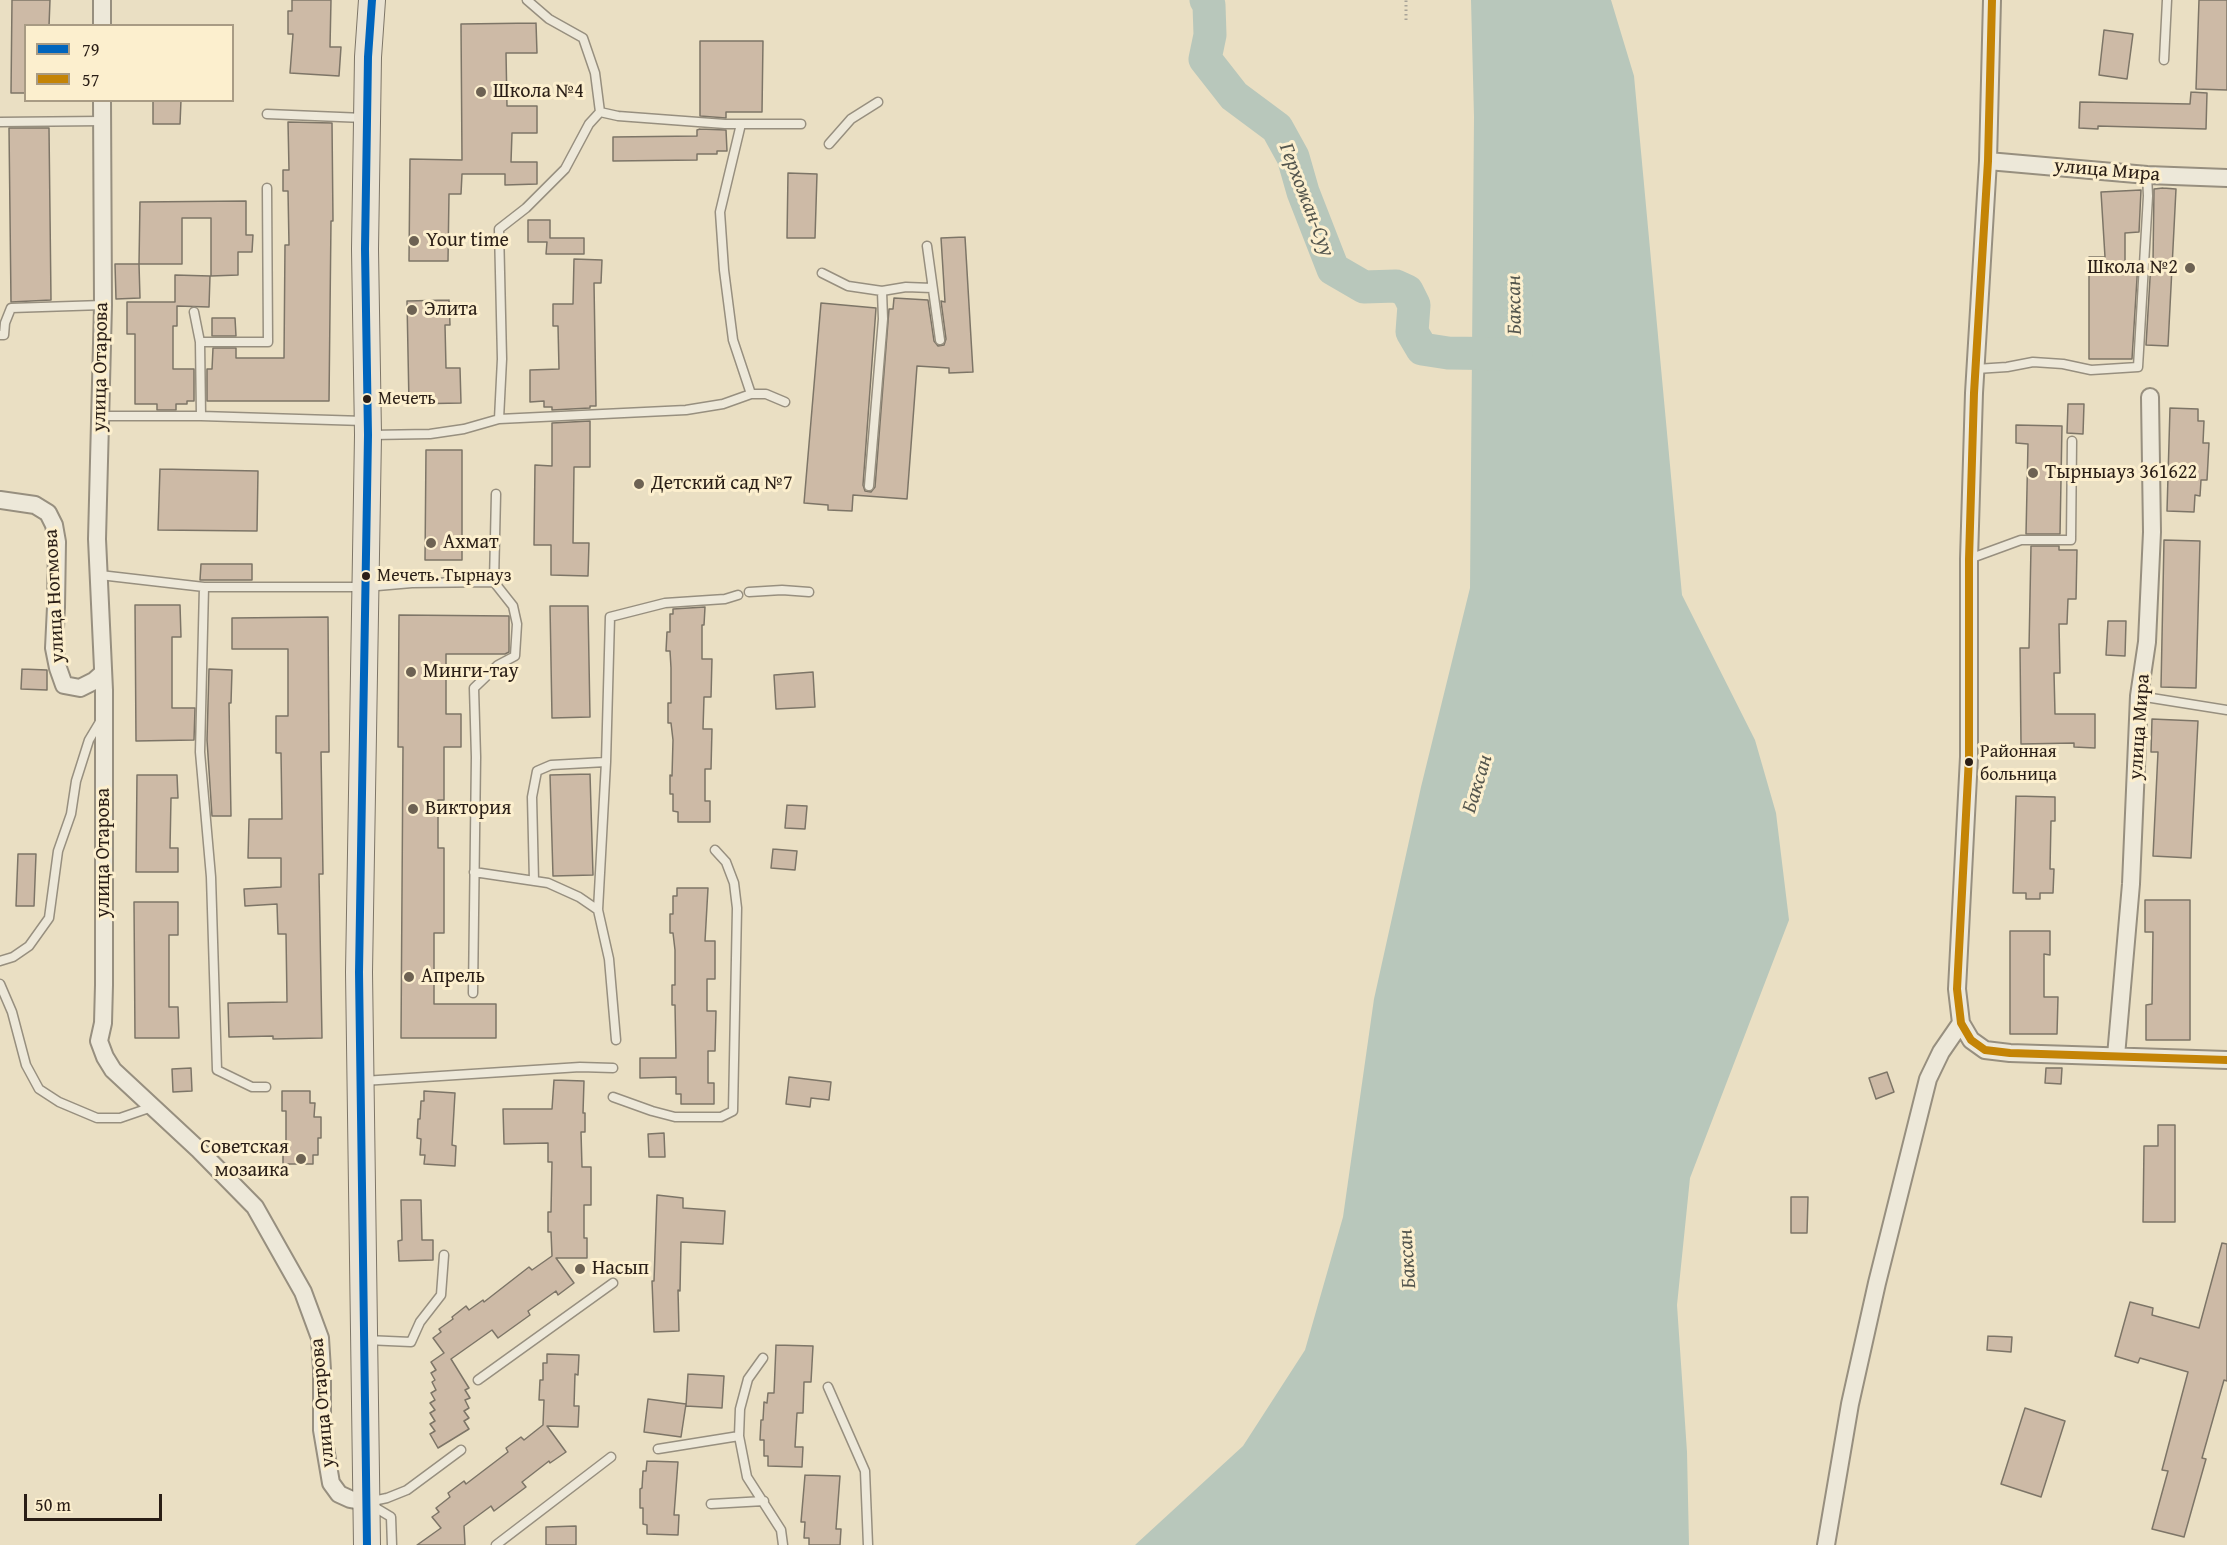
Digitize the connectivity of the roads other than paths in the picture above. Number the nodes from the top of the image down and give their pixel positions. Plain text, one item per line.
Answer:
1 (102, 0) edge
2 (372, 0) edge
3 (527, 0) edge
4 (1992, 0) edge
5 (2167, 0) edge
6 (102, 24) edge
7 (2163, 60) dead end
8 (102, 102) edge
9 (878, 102) dead end
10 (600, 112) junction
11 (267, 114) dead end
12 (368, 118) junction
13 (102, 121) junction
14 (0, 122) edge
15 (741, 124) junction
16 (801, 124) dead end
17 (828, 144) dead end
18 (1988, 161) junction
19 (2146, 176) junction
20 (2227, 178) edge
21 (267, 188) dead end
22 (927, 246) dead end
23 (822, 273) dead end
24 (932, 288) junction
25 (882, 291) junction
26 (103, 305) junction
27 (194, 312) dead end
28 (0, 335) edge
29 (940, 340) dead end
30 (200, 342) junction
31 (1976, 369) junction
32 (751, 394) junction
33 (2151, 398) dead end
34 (785, 402) dead end
35 (101, 416) junction
36 (201, 416) junction
37 (499, 419) junction
38 (368, 428) junction
39 (2072, 441) dead end
40 (868, 486) dead end
41 (496, 494) dead end
42 (0, 500) edge
43 (1969, 559) junction
44 (100, 575) junction
45 (494, 582) junction
46 (204, 587) junction
47 (366, 587) junction
48 (749, 592) dead end
49 (809, 592) dead end
50 (738, 595) dead end
51 (103, 673) junction
52 (2139, 696) junction
53 (2227, 710) edge
54 (104, 715) junction
55 (606, 762) junction
56 (715, 850) dead end
57 (474, 872) junction
58 (534, 881) junction
59 (598, 910) junction
60 (0, 961) edge
61 (0, 984) edge
62 (473, 993) dead end
63 (1961, 1023) junction
64 (616, 1040) dead end
65 (2116, 1056) junction
66 (2227, 1060) edge
67 (613, 1068) dead end
68 (360, 1082) junction
69 (266, 1087) dead end
70 (613, 1097) dead end
71 (152, 1107) junction
72 (444, 1255) dead end
73 (613, 1283) dead end
74 (364, 1340) junction
75 (763, 1358) dead end
76 (478, 1380) dead end
77 (828, 1387) dead end
78 (739, 1436) junction
79 (658, 1449) dead end
80 (461, 1450) dead end
81 (611, 1457) dead end
82 (764, 1501) junction
83 (366, 1502) junction
84 (711, 1504) dead end
85 (367, 1545) edge
86 (392, 1545) edge
87 (496, 1545) edge
88 (783, 1545) edge
89 (868, 1545) edge
90 (1826, 1545) edge

1 - 6 street
2 - 12 main road
3 - 10 lane
4 - 18 street
5 - 7 lane
8 - 13 street, улица Отарова
9 - 17 lane
10 - 15 lane
10 - 37 lane
11 - 12 lane
12 - 38 main road
13 - 14 lane
13 - 26 street, улица Отарова
15 - 16 lane
15 - 32 lane
18 - 19 street, улица Мира
18 - 31 street
19 - 20 street, улица Мира
19 - 31 lane
21 - 30 lane
22 - 24 lane
23 - 25 lane
24 - 25 lane
24 - 29 lane
25 - 40 lane
26 - 28 lane
26 - 35 street, улица Отарова
27 - 30 lane
30 - 36 lane
31 - 43 street
32 - 34 lane
32 - 37 lane
33 - 52 street, улица Мира
35 - 36 lane
35 - 44 street, улица Отарова
36 - 38 lane
37 - 38 lane
38 - 47 main road
39 - 43 lane
41 - 45 lane
42 - 51 street, улица Ногмова
43 - 63 street
44 - 46 lane
44 - 51 street, улица Отарова
45 - 47 lane
45 - 57 lane
46 - 47 lane
46 - 69 lane
47 - 68 main road
48 - 49 lane
50 - 55 lane
51 - 54 street, улица Отарова
52 - 53 lane
52 - 65 street, улица Мира
54 - 60 lane
54 - 71 street, улица Отарова
55 - 58 lane
55 - 59 lane
56 - 70 lane
57 - 58 lane
57 - 62 lane
58 - 59 lane
59 - 64 lane
61 - 71 lane
63 - 65 street
63 - 90 street
65 - 66 street
67 - 68 lane
68 - 74 main road
71 - 83 street, улица Отарова
72 - 74 lane
73 - 76 lane
74 - 83 main road
75 - 78 lane
77 - 89 lane
78 - 79 lane
78 - 82 lane
80 - 83 lane
81 - 87 lane
82 - 84 lane
82 - 88 lane
83 - 85 main road
83 - 86 lane

